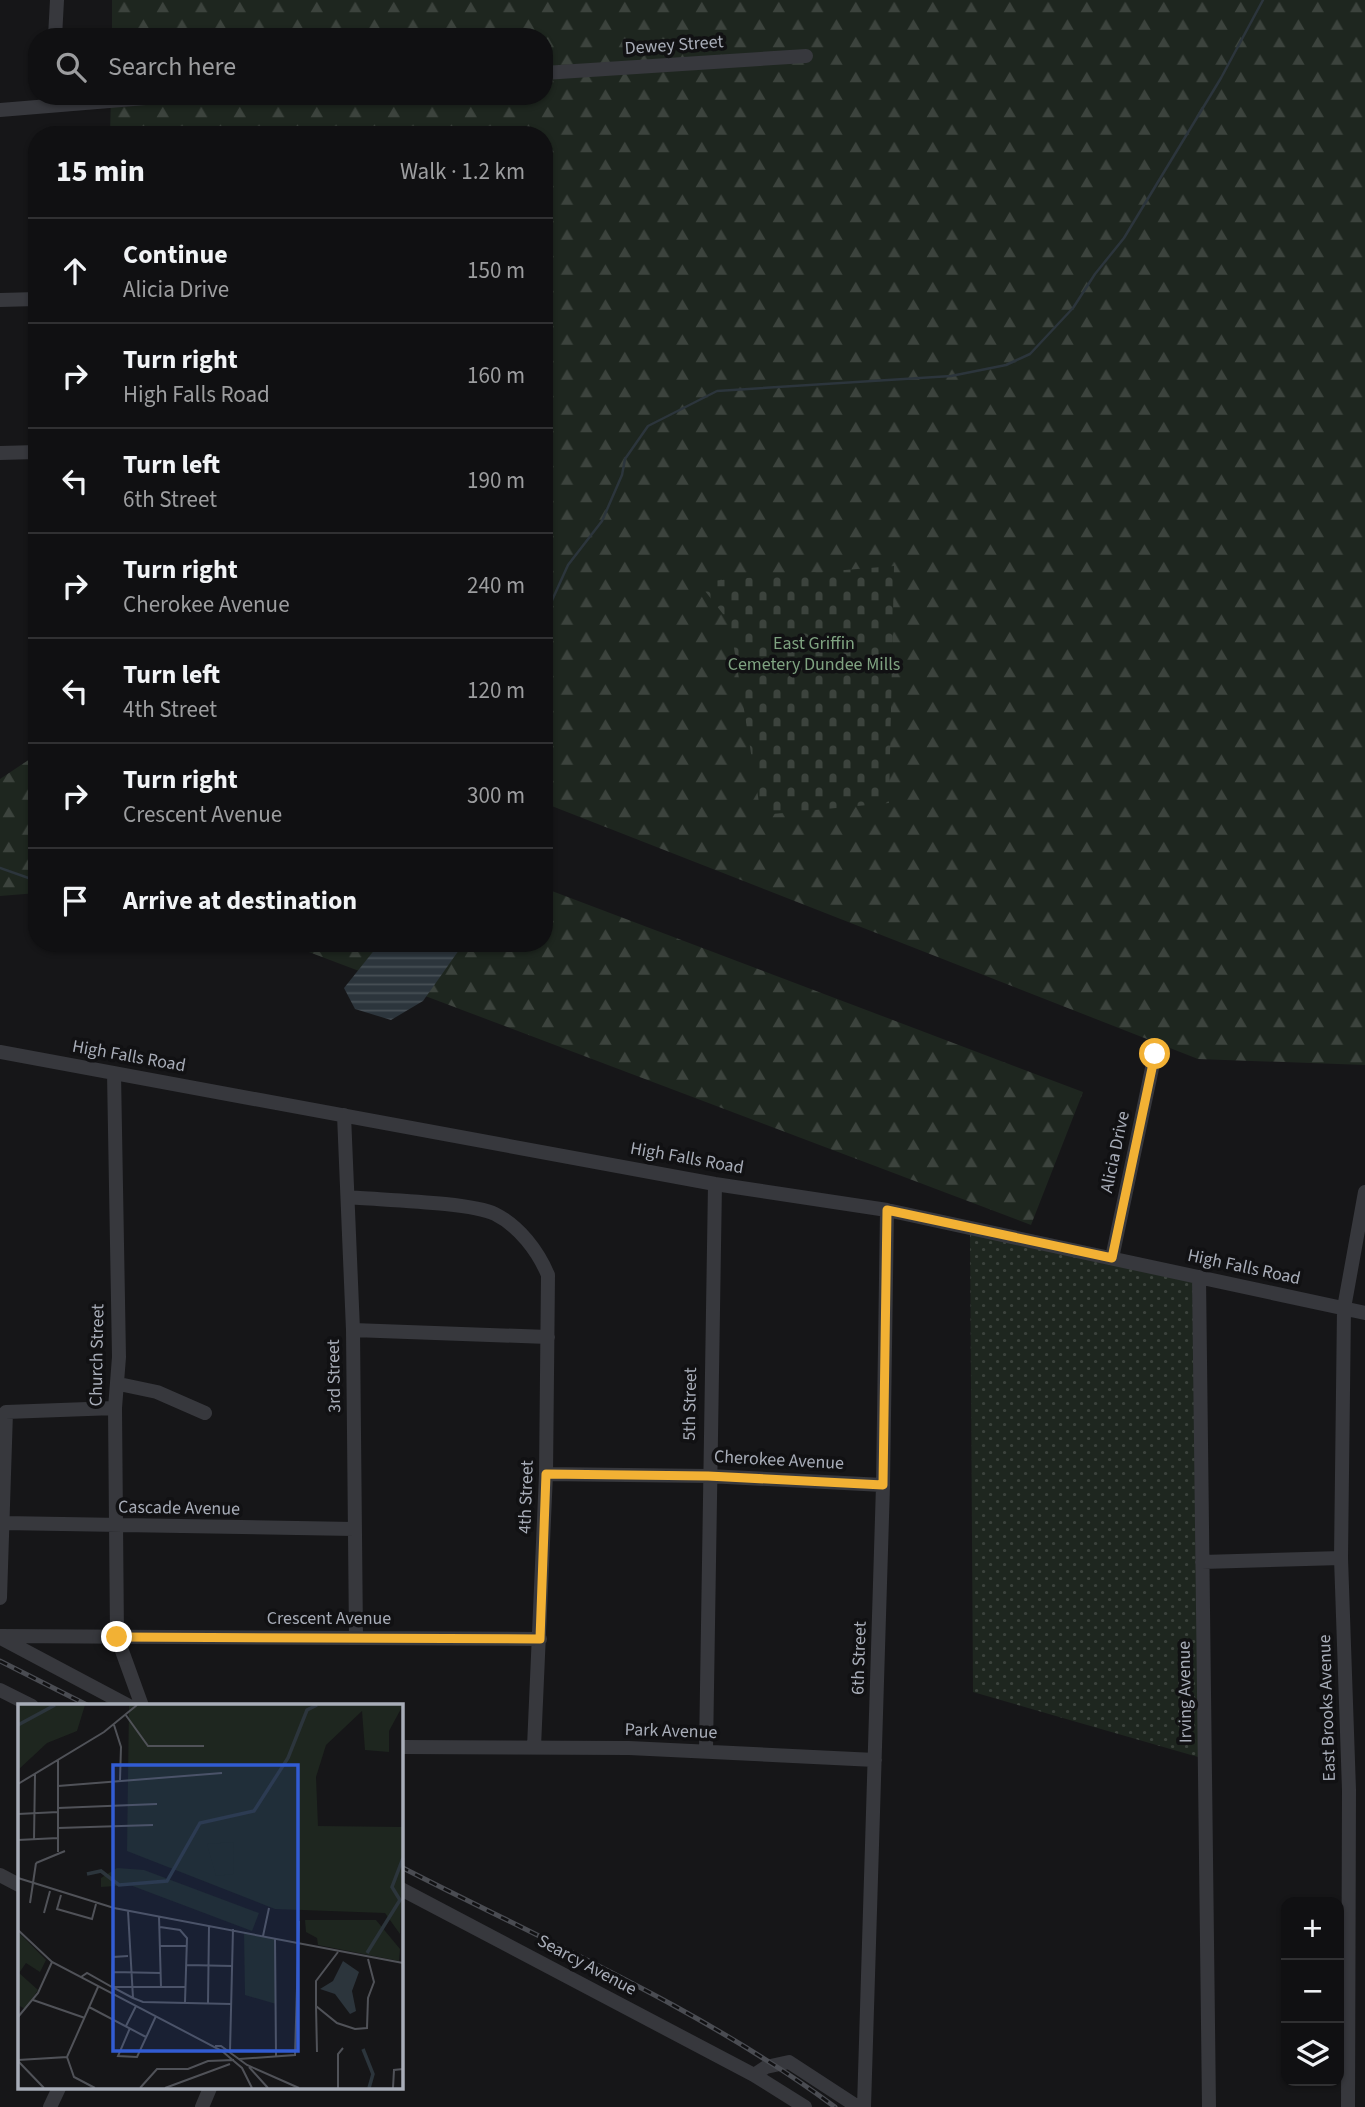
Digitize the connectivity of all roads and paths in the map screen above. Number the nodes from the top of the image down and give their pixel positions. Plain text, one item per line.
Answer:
1 (57, 0) edge
2 (55, 28) edge
3 (806, 56) dead end
4 (553, 72) edge
5 (28, 105) edge
6 (0, 110) edge
7 (28, 299) edge
8 (0, 300) edge
9 (28, 452) edge
10 (0, 453) edge
11 (0, 1052) edge
12 (1155, 1054) dead end
13 (114, 1073) junction
14 (344, 1115) junction
15 (715, 1184) junction
16 (1365, 1192) edge
17 (348, 1197) junction
18 (887, 1210) junction
19 (1112, 1258) junction
20 (1199, 1276) junction
21 (1344, 1308) junction
22 (1365, 1313) edge
23 (353, 1330) junction
24 (548, 1337) junction
25 (119, 1384) junction
26 (115, 1408) junction
27 (205, 1413) dead end
28 (546, 1474) junction
29 (708, 1476) junction
30 (883, 1485) junction
31 (3, 1523) junction
32 (115, 1527) junction
33 (354, 1529) junction
34 (1341, 1558) junction
35 (1202, 1562) junction
36 (0, 1598) edge
37 (0, 1637) edge
38 (117, 1637) junction
39 (356, 1637) junction
40 (540, 1639) junction
41 (0, 1690) edge
42 (28, 1704) edge
43 (125, 1704) edge
44 (141, 1704) edge
45 (402, 1747) edge
46 (534, 1747) junction
47 (706, 1751) junction
48 (875, 1760) junction
49 (0, 1875) edge
50 (18, 1884) edge
51 (402, 1890) edge
52 (754, 2075) junction
53 (58, 2090) edge
54 (209, 2090) edge
55 (50, 2107) edge
56 (202, 2107) edge
57 (805, 2107) edge
58 (858, 2107) edge
59 (864, 2107) edge
60 (1209, 2107) edge
61 (1348, 2107) edge

1 - 2 street
3 - 4 street, Dewey Street
5 - 6 street
7 - 8 street
9 - 10 street
11 - 13 street, High Falls Road
12 - 19 street, Alicia Drive
13 - 14 street, High Falls Road
13 - 25 street, Church Street
14 - 15 street, High Falls Road
14 - 17 street, 3rd Street
15 - 18 street, High Falls Road
15 - 29 street, 5th Street
16 - 21 street, East Brooks Avenue
17 - 23 street, 3rd Street
17 - 24 street, 4th Street
18 - 19 street, High Falls Road
18 - 30 street, 6th Street
19 - 20 street, High Falls Road
20 - 21 street, High Falls Road
20 - 35 street, Irving Avenue
21 - 22 street, High Falls Road
21 - 34 street, East Brooks Avenue
23 - 24 street
23 - 33 street, 3rd Street
24 - 28 street, 4th Street
25 - 26 street, Church Street
25 - 27 street
26 - 31 street
26 - 32 street, Church Street
28 - 29 street, Cherokee Avenue
28 - 40 street, 4th Street
29 - 30 street, Cherokee Avenue
29 - 47 street, 5th Street
30 - 48 street, 6th Street
31 - 32 street, Cascade Avenue
31 - 36 street
32 - 33 street, Cascade Avenue
32 - 38 street, Church Street
33 - 39 street, 3rd Street
34 - 35 street
34 - 61 street, East Brooks Avenue
35 - 60 street, Irving Avenue
37 - 38 street, Crescent Avenue
37 - 43 street
38 - 39 street, Crescent Avenue
38 - 44 street, Church Street
39 - 40 street, Crescent Avenue
40 - 46 street, 4th Street
41 - 42 street
45 - 46 street, Park Avenue
46 - 47 street, Park Avenue
47 - 48 street, Park Avenue
48 - 59 street, 6th Street
49 - 50 street
51 - 52 street, Searcy Avenue
52 - 57 street, Searcy Avenue
52 - 58 street
53 - 55 street
54 - 56 street

